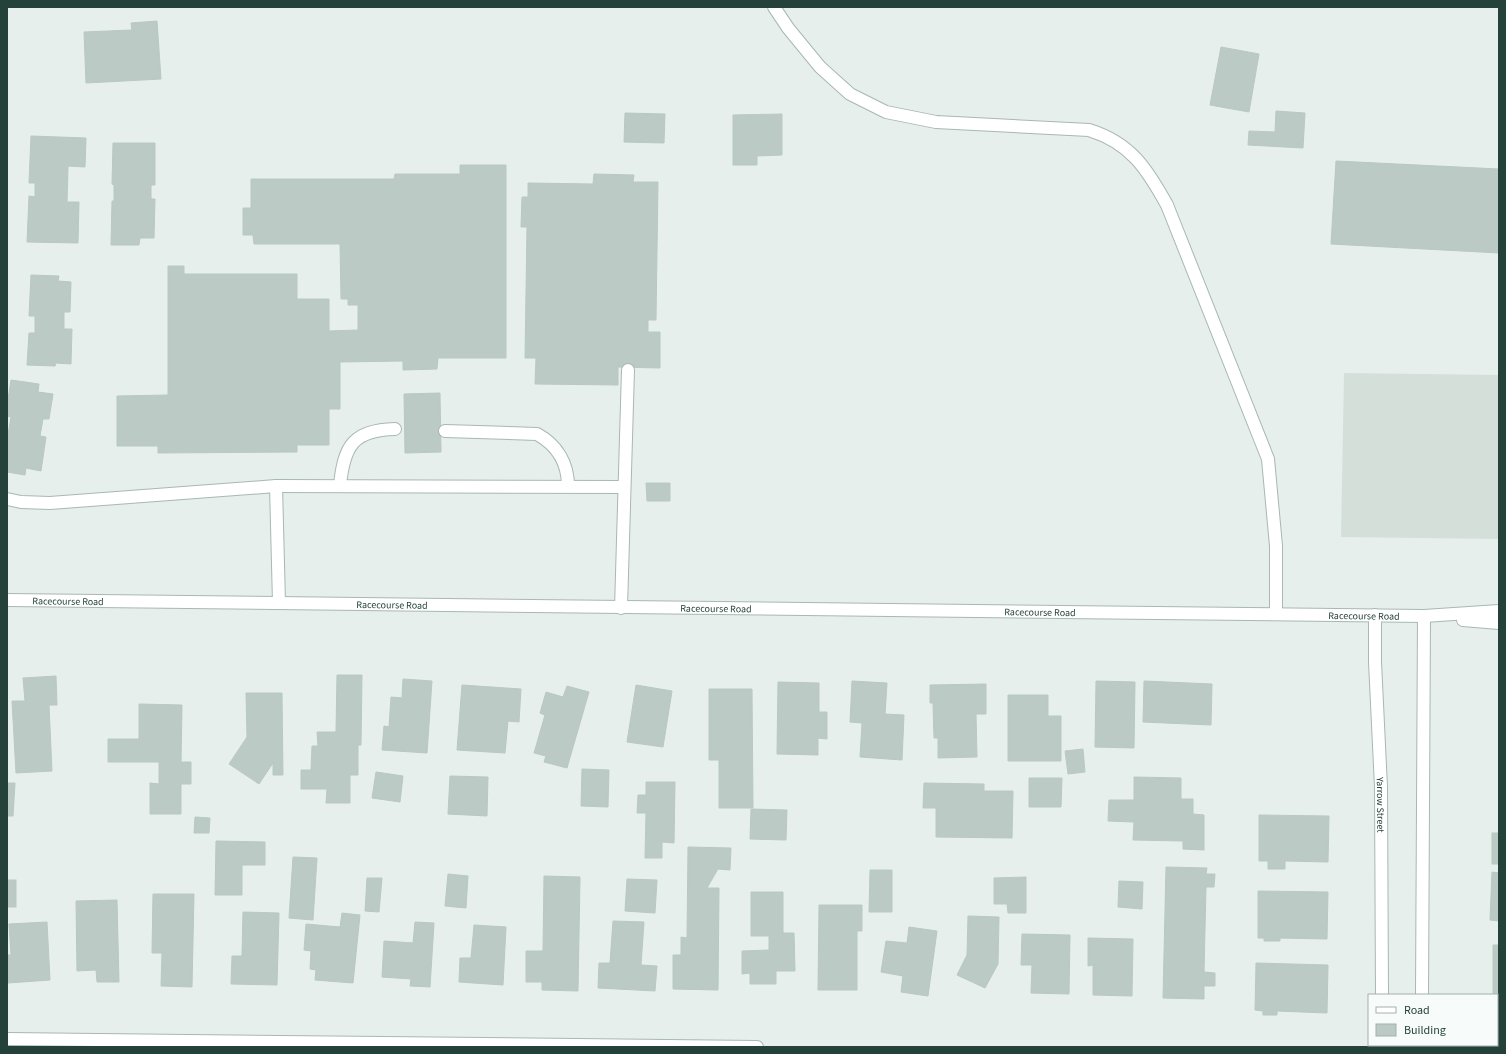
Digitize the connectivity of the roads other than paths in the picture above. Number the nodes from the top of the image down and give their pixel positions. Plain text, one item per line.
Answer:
1 (774, 7) edge
2 (628, 370) dead end
3 (395, 429) dead end
4 (445, 431) dead end
5 (340, 485) junction
6 (276, 486) junction
7 (568, 486) junction
8 (624, 487) junction
9 (7, 499) edge
10 (7, 600) edge
11 (279, 603) junction
12 (621, 608) junction
13 (1499, 611) edge
14 (1276, 614) junction
15 (1375, 615) junction
16 (1424, 616) junction
17 (1499, 623) edge
18 (1382, 994) edge
19 (1422, 994) edge
20 (7, 1039) edge
21 (568, 1046) edge
22 (757, 1047) edge

1 - 14 street
2 - 8 street
3 - 5 street
4 - 7 street
5 - 6 street
5 - 7 street
6 - 9 street
6 - 11 street
7 - 8 street
8 - 12 street
10 - 11 street, Racecourse Road
11 - 12 street, Racecourse Road
12 - 14 street, Racecourse Road
13 - 16 street, Racecourse Road
14 - 15 street, Racecourse Road
15 - 16 street, Racecourse Road
15 - 18 street, Yarrow Street
16 - 17 street, Racecourse Road
16 - 19 street
20 - 21 street
21 - 22 street

